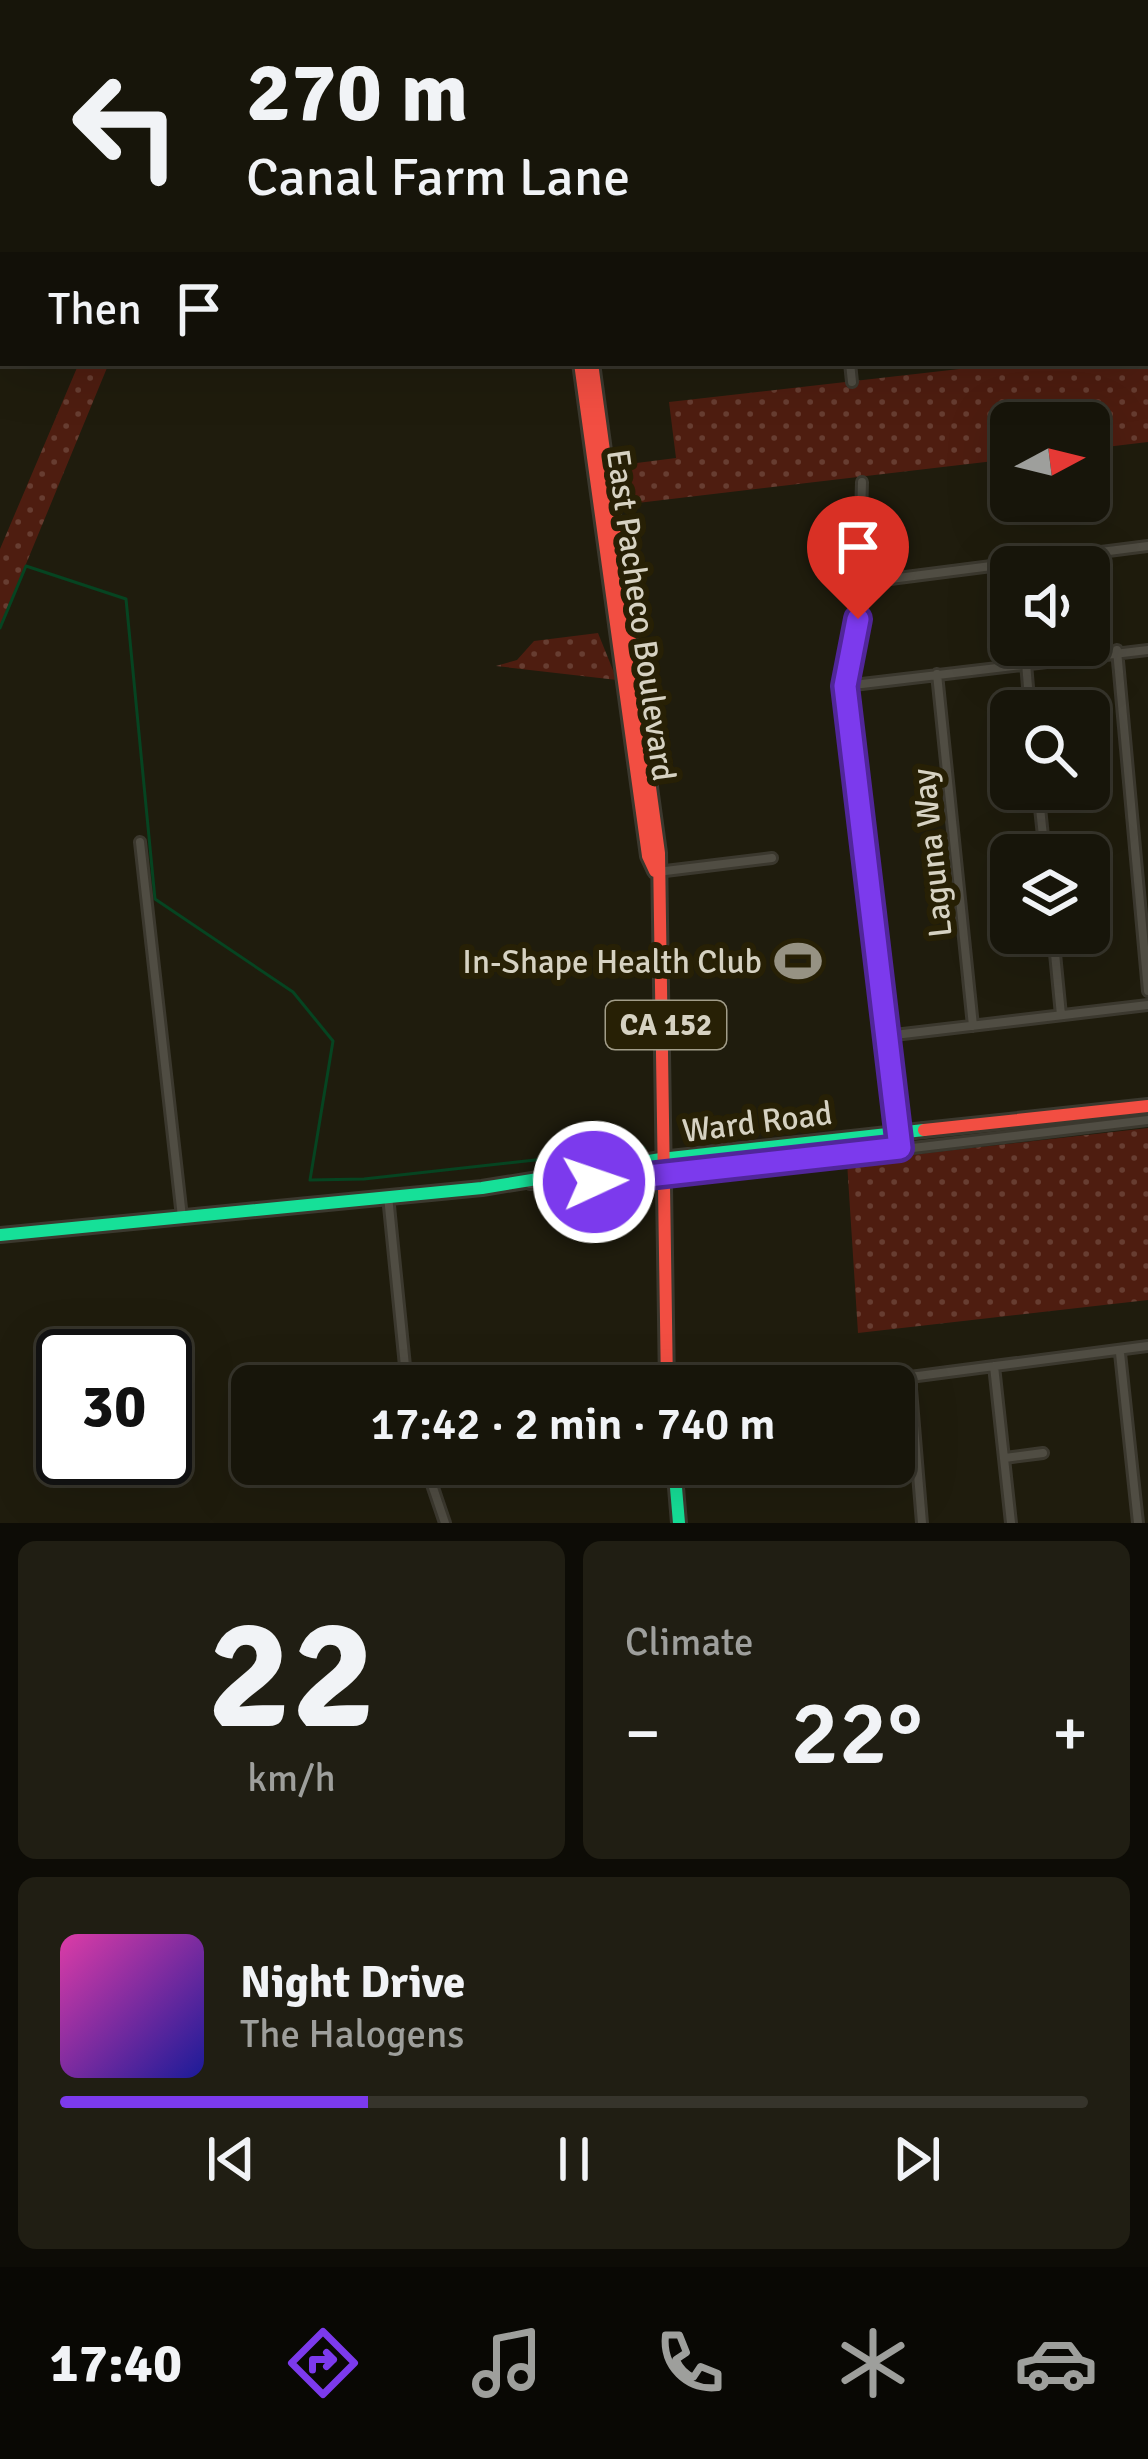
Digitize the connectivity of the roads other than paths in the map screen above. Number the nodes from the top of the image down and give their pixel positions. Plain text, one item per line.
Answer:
1 (580, 366) edge
2 (592, 366) edge
3 (850, 366) edge
4 (852, 382) dead end
5 (862, 482) dead end
6 (1148, 546) edge
7 (859, 583) junction
8 (1117, 650) junction
9 (1148, 650) edge
10 (1110, 651) edge
11 (1002, 666) edge
12 (937, 674) junction
13 (845, 686) junction
14 (140, 842) dead end
15 (772, 858) dead end
16 (656, 872) junction
17 (1055, 954) edge
18 (1148, 991) edge
19 (1148, 1005) edge
20 (1061, 1015) junction
21 (973, 1026) junction
22 (886, 1036) junction
23 (1148, 1106) edge
24 (1148, 1120) edge
25 (898, 1132) junction
26 (900, 1148) junction
27 (661, 1159) junction
28 (660, 1178) junction
29 (517, 1184) junction
30 (388, 1196) junction
31 (182, 1216) junction
32 (0, 1235) edge
33 (1148, 1346) edge
34 (1120, 1353) junction
35 (405, 1365) edge
36 (665, 1365) edge
37 (994, 1366) junction
38 (1043, 1453) dead end
39 (1005, 1458) junction
40 (432, 1485) edge
41 (676, 1485) edge
42 (445, 1523) edge
43 (680, 1523) edge
44 (922, 1523) edge
45 (1011, 1523) edge
46 (1138, 1523) edge

1 - 16 main road, East Pacheco Boulevard / CA 152
2 - 16 main road, East Pacheco Boulevard / CA 152
3 - 4 street
5 - 7 street
6 - 7 street
7 - 13 street
8 - 9 street
8 - 10 street
8 - 18 street
11 - 12 street
12 - 13 street
12 - 21 street, Laguna Way
13 - 22 street
14 - 31 street
15 - 16 street
16 - 27 main road, East Pacheco Boulevard / CA 152
17 - 20 street
19 - 20 street
20 - 21 street
21 - 22 street
22 - 25 street
23 - 25 main road, Ward Road
24 - 26 street, Ward Road
25 - 26 street
25 - 27 main road, Ward Road
26 - 28 street, Ward Road
27 - 28 main road, East Pacheco Boulevard / CA 152
27 - 29 main road, Ward Road
28 - 29 street, Ward Road
28 - 36 main road, East Pacheco Boulevard / CA 152
29 - 30 main road, Ward Road
30 - 31 main road, Ward Road
30 - 35 street
31 - 32 main road, Ward Road
33 - 34 street
34 - 37 street
34 - 46 street
37 - 39 street
37 - 44 street
38 - 39 street
39 - 45 street
40 - 42 street
41 - 43 main road

